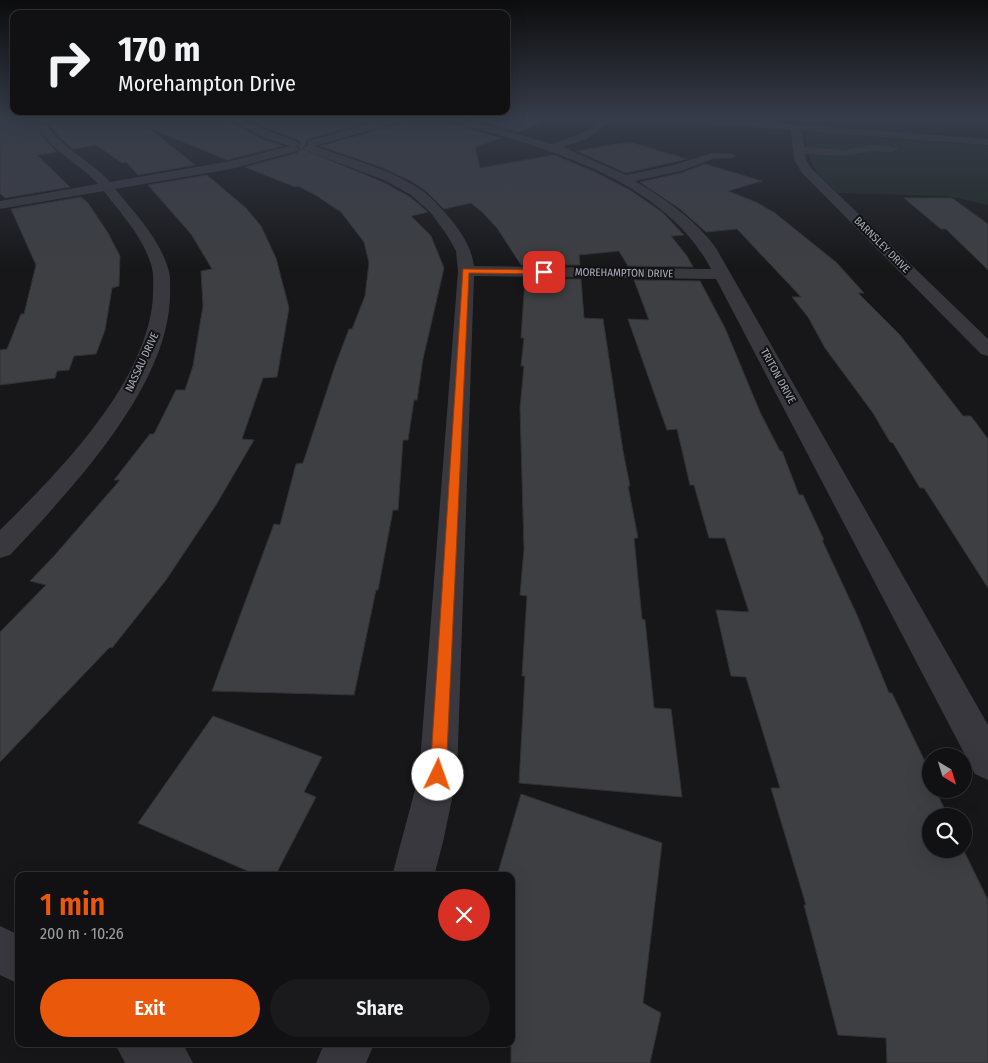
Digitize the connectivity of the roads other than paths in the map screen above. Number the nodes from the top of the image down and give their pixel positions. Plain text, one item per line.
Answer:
1 (88, 169) edge
2 (205, 169) edge
3 (363, 169) edge
4 (605, 169) edge
5 (673, 169) edge
6 (806, 169) edge
7 (626, 179) junction
8 (108, 186) junction
9 (0, 205) edge
10 (466, 271) junction
11 (722, 274) junction
12 (988, 350) edge
13 (0, 547) edge
14 (988, 761) edge
15 (414, 872) edge
16 (0, 949) edge
17 (15, 959) edge
18 (144, 1047) edge
19 (349, 1047) edge
20 (168, 1063) edge
21 (341, 1063) edge

1 - 8 street, NASSAU DRIVE
2 - 8 street
3 - 10 street
4 - 7 street, TRITON DRIVE
5 - 7 street
6 - 12 street, BARNSLEY DRIVE
7 - 11 street, TRITON DRIVE
8 - 9 street
8 - 13 street, NASSAU DRIVE
10 - 11 street, MOREHAMPTON DRIVE
10 - 15 street
11 - 14 street, TRITON DRIVE
16 - 17 street
18 - 20 street
19 - 21 street

